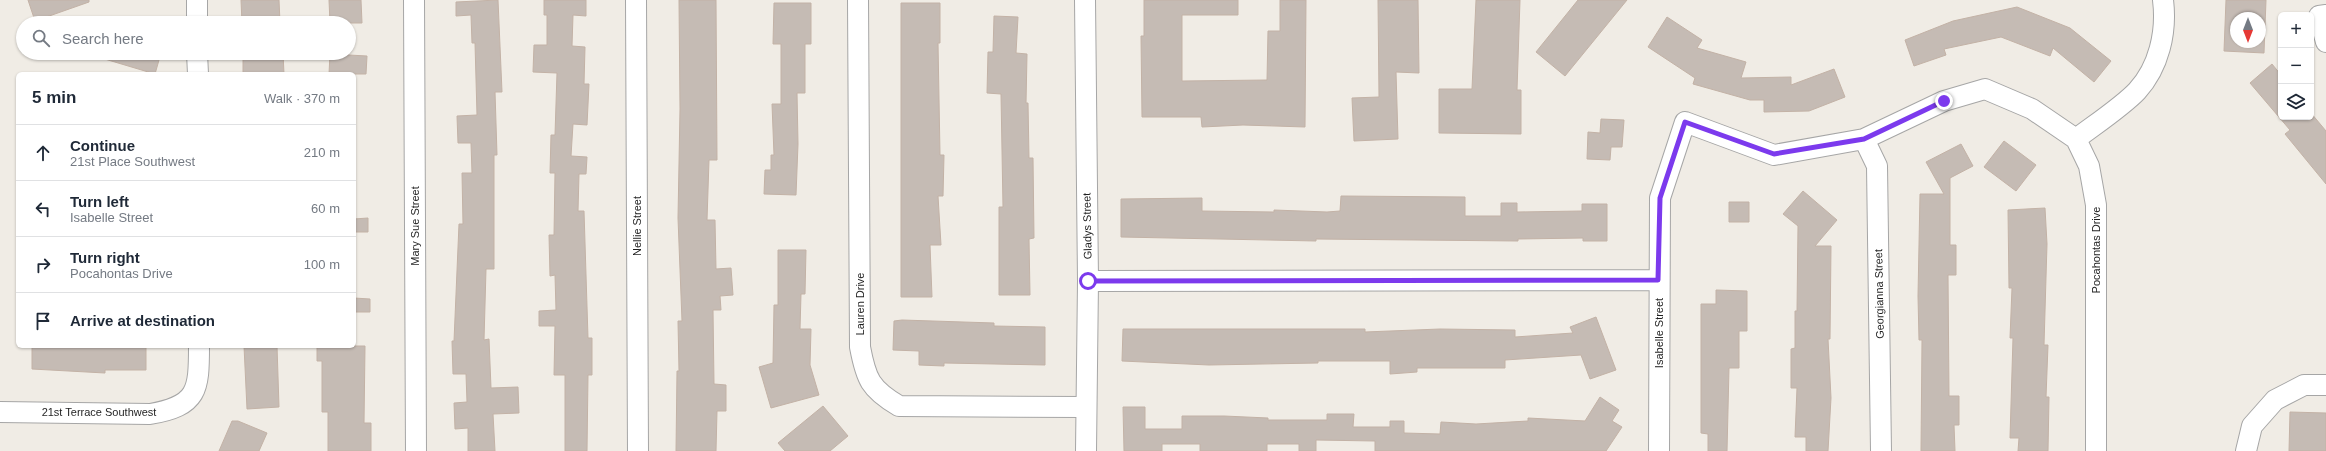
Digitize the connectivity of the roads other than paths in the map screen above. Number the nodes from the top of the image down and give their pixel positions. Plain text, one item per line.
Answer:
1 (197, 0) edge
2 (414, 0) edge
3 (636, 0) edge
4 (858, 0) edge
5 (1085, 0) edge
6 (2163, 0) edge
7 (197, 16) edge
8 (2322, 16) edge
9 (2326, 42) edge
10 (198, 60) edge
11 (198, 72) edge
12 (1864, 139) junction
13 (2076, 139) junction
14 (1658, 280) junction
15 (1088, 281) junction
16 (199, 348) edge
17 (2326, 386) edge
18 (1085, 407) junction
19 (0, 412) edge
20 (416, 451) edge
21 (638, 451) edge
22 (1086, 451) edge
23 (1659, 451) edge
24 (1880, 451) edge
25 (2096, 451) edge
26 (2246, 451) edge

1 - 7 street
2 - 20 street, Mary Sue Street
3 - 21 street, Nellie Street
4 - 18 street, Lauren Drive
5 - 15 street, Gladys Street
6 - 13 street
8 - 9 street
10 - 11 street
12 - 13 street
12 - 14 street, Isabelle Street
12 - 24 street, Georgianna Street
13 - 25 street, Pocahontas Drive
14 - 15 street
14 - 23 street, Isabelle Street
15 - 18 street, Gladys Street
16 - 19 street, 21st Terrace Southwest
17 - 26 street
18 - 22 street, Gladys Street

